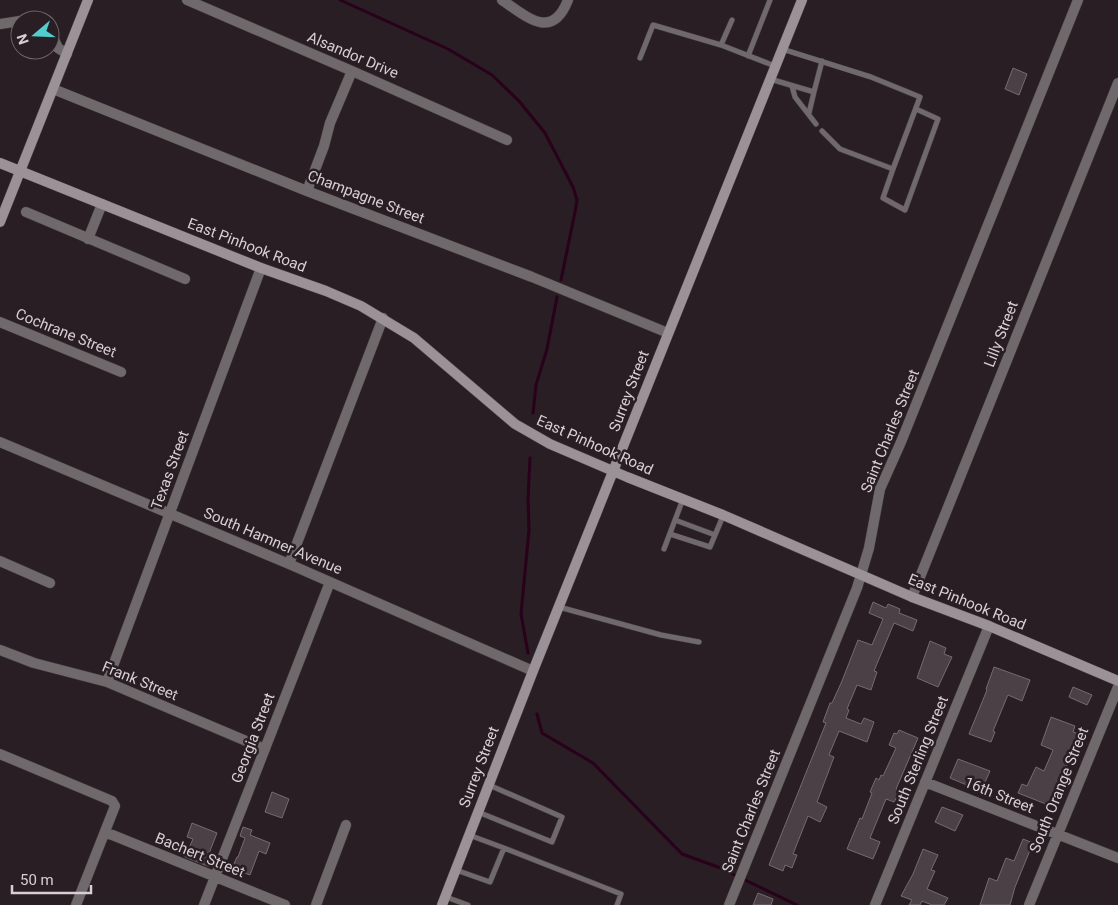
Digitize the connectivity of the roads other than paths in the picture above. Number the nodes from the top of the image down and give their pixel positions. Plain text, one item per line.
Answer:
1 (88, 0) edge
2 (187, 0) edge
3 (502, 0) edge
4 (568, 0) edge
5 (770, 0) edge
6 (802, 0) edge
7 (1078, 0) edge
8 (732, 20) dead end
9 (721, 46) junction
10 (60, 49) edge
11 (782, 49) junction
12 (67, 54) junction
13 (748, 56) junction
14 (640, 58) dead end
15 (822, 61) junction
16 (775, 66) junction
17 (352, 71) junction
18 (770, 79) junction
19 (1118, 83) edge
20 (792, 86) junction
21 (53, 89) junction
22 (814, 92) junction
23 (916, 109) junction
24 (809, 113) junction
25 (816, 124) dead end
26 (822, 131) dead end
27 (506, 140) dead end
28 (0, 164) edge
29 (893, 169) junction
30 (20, 172) junction
31 (307, 191) junction
32 (102, 204) junction
33 (26, 212) dead end
34 (0, 222) edge
35 (88, 239) junction
36 (261, 268) junction
37 (185, 279) dead end
38 (382, 318) junction
39 (0, 322) edge
40 (668, 333) junction
41 (121, 372) dead end
42 (0, 442) edge
43 (614, 472) junction
44 (683, 499) junction
45 (169, 514) junction
46 (723, 515) junction
47 (675, 520) junction
48 (670, 534) junction
49 (716, 534) junction
50 (664, 549) dead end
51 (0, 561) edge
52 (289, 564) junction
53 (862, 574) junction
54 (330, 582) junction
55 (50, 583) dead end
56 (912, 597) junction
57 (559, 607) junction
58 (989, 626) junction
59 (698, 642) dead end
60 (0, 650) edge
61 (533, 671) junction
62 (1118, 681) edge
63 (107, 682) junction
64 (1118, 687) edge
65 (266, 749) junction
66 (0, 754) edge
67 (925, 782) junction
68 (488, 785) junction
69 (478, 812) junction
70 (346, 825) dead end
71 (105, 832) junction
72 (1057, 834) junction
73 (469, 835) junction
74 (504, 848) junction
75 (1118, 858) edge
76 (456, 870) junction
77 (215, 877) junction
78 (444, 901) edge
79 (76, 905) edge
80 (204, 905) edge
81 (285, 905) edge
82 (316, 905) edge
83 (468, 905) edge
84 (616, 905) edge
85 (729, 905) edge
86 (875, 905) edge
87 (1029, 905) edge

1 - 12 main road
2 - 17 street, Alsandor Drive
3 - 4 street
5 - 13 lane
6 - 11 main road, Surrey Street
7 - 53 street, Saint Charles Street
8 - 9 lane
9 - 13 lane
9 - 14 lane
10 - 12 street
11 - 15 lane
11 - 16 main road, Surrey Street
12 - 21 main road
13 - 16 lane
15 - 22 lane
15 - 23 lane
16 - 18 main road, Surrey Street
17 - 27 street, Alsandor Drive
17 - 31 street
18 - 20 lane
18 - 40 main road, Surrey Street
19 - 56 street, Lilly Street
20 - 22 lane
20 - 24 lane
21 - 30 main road
21 - 31 street, Champagne Street
22 - 24 lane
23 - 29 lane
23 - 29 lane
24 - 25 lane
26 - 29 lane
28 - 30 main road, East Pinhook Road
30 - 32 main road, East Pinhook Road
30 - 34 main road
31 - 40 street, Champagne Street
32 - 35 street
32 - 36 main road, East Pinhook Road
33 - 35 street
35 - 37 street
36 - 38 main road, East Pinhook Road
36 - 45 street, Texas Street
38 - 43 main road, East Pinhook Road
38 - 52 street
39 - 41 street, Cochrane Street
40 - 43 main road, Surrey Street
42 - 45 street, South Hamner Avenue
43 - 44 main road, East Pinhook Road
43 - 57 main road, Surrey Street
44 - 46 main road, East Pinhook Road
44 - 47 lane
45 - 52 street, South Hamner Avenue
45 - 63 street, Texas Street
46 - 49 lane
46 - 53 main road, East Pinhook Road
47 - 48 lane
47 - 49 lane
48 - 49 lane
48 - 50 lane
51 - 55 street
52 - 54 street, South Hamner Avenue
53 - 56 main road, East Pinhook Road
53 - 85 street, Saint Charles Street
54 - 61 street, South Hamner Avenue
54 - 65 street, Georgia Street
56 - 58 main road, East Pinhook Road
57 - 59 lane
57 - 61 main road, Surrey Street
58 - 62 main road, East Pinhook Road
58 - 67 street, South Sterling Street
60 - 63 street, Frank Street
61 - 68 main road, Surrey Street
63 - 65 street, Frank Street
64 - 72 street, South Orange Street
65 - 77 street, Georgia Street
66 - 71 street
67 - 72 street, 16th Street
67 - 86 street, South Sterling Street
68 - 69 main road, Surrey Street
68 - 69 lane
69 - 73 main road, Surrey Street
70 - 82 street
71 - 77 street, Bachert Street
71 - 79 street
72 - 75 street, 16th Street
72 - 87 street, South Orange Street
73 - 74 lane
73 - 76 main road, Surrey Street
74 - 76 lane
74 - 84 lane
76 - 78 main road, Surrey Street
77 - 80 street, Georgia Street
77 - 81 street, Bachert Street
78 - 83 lane

